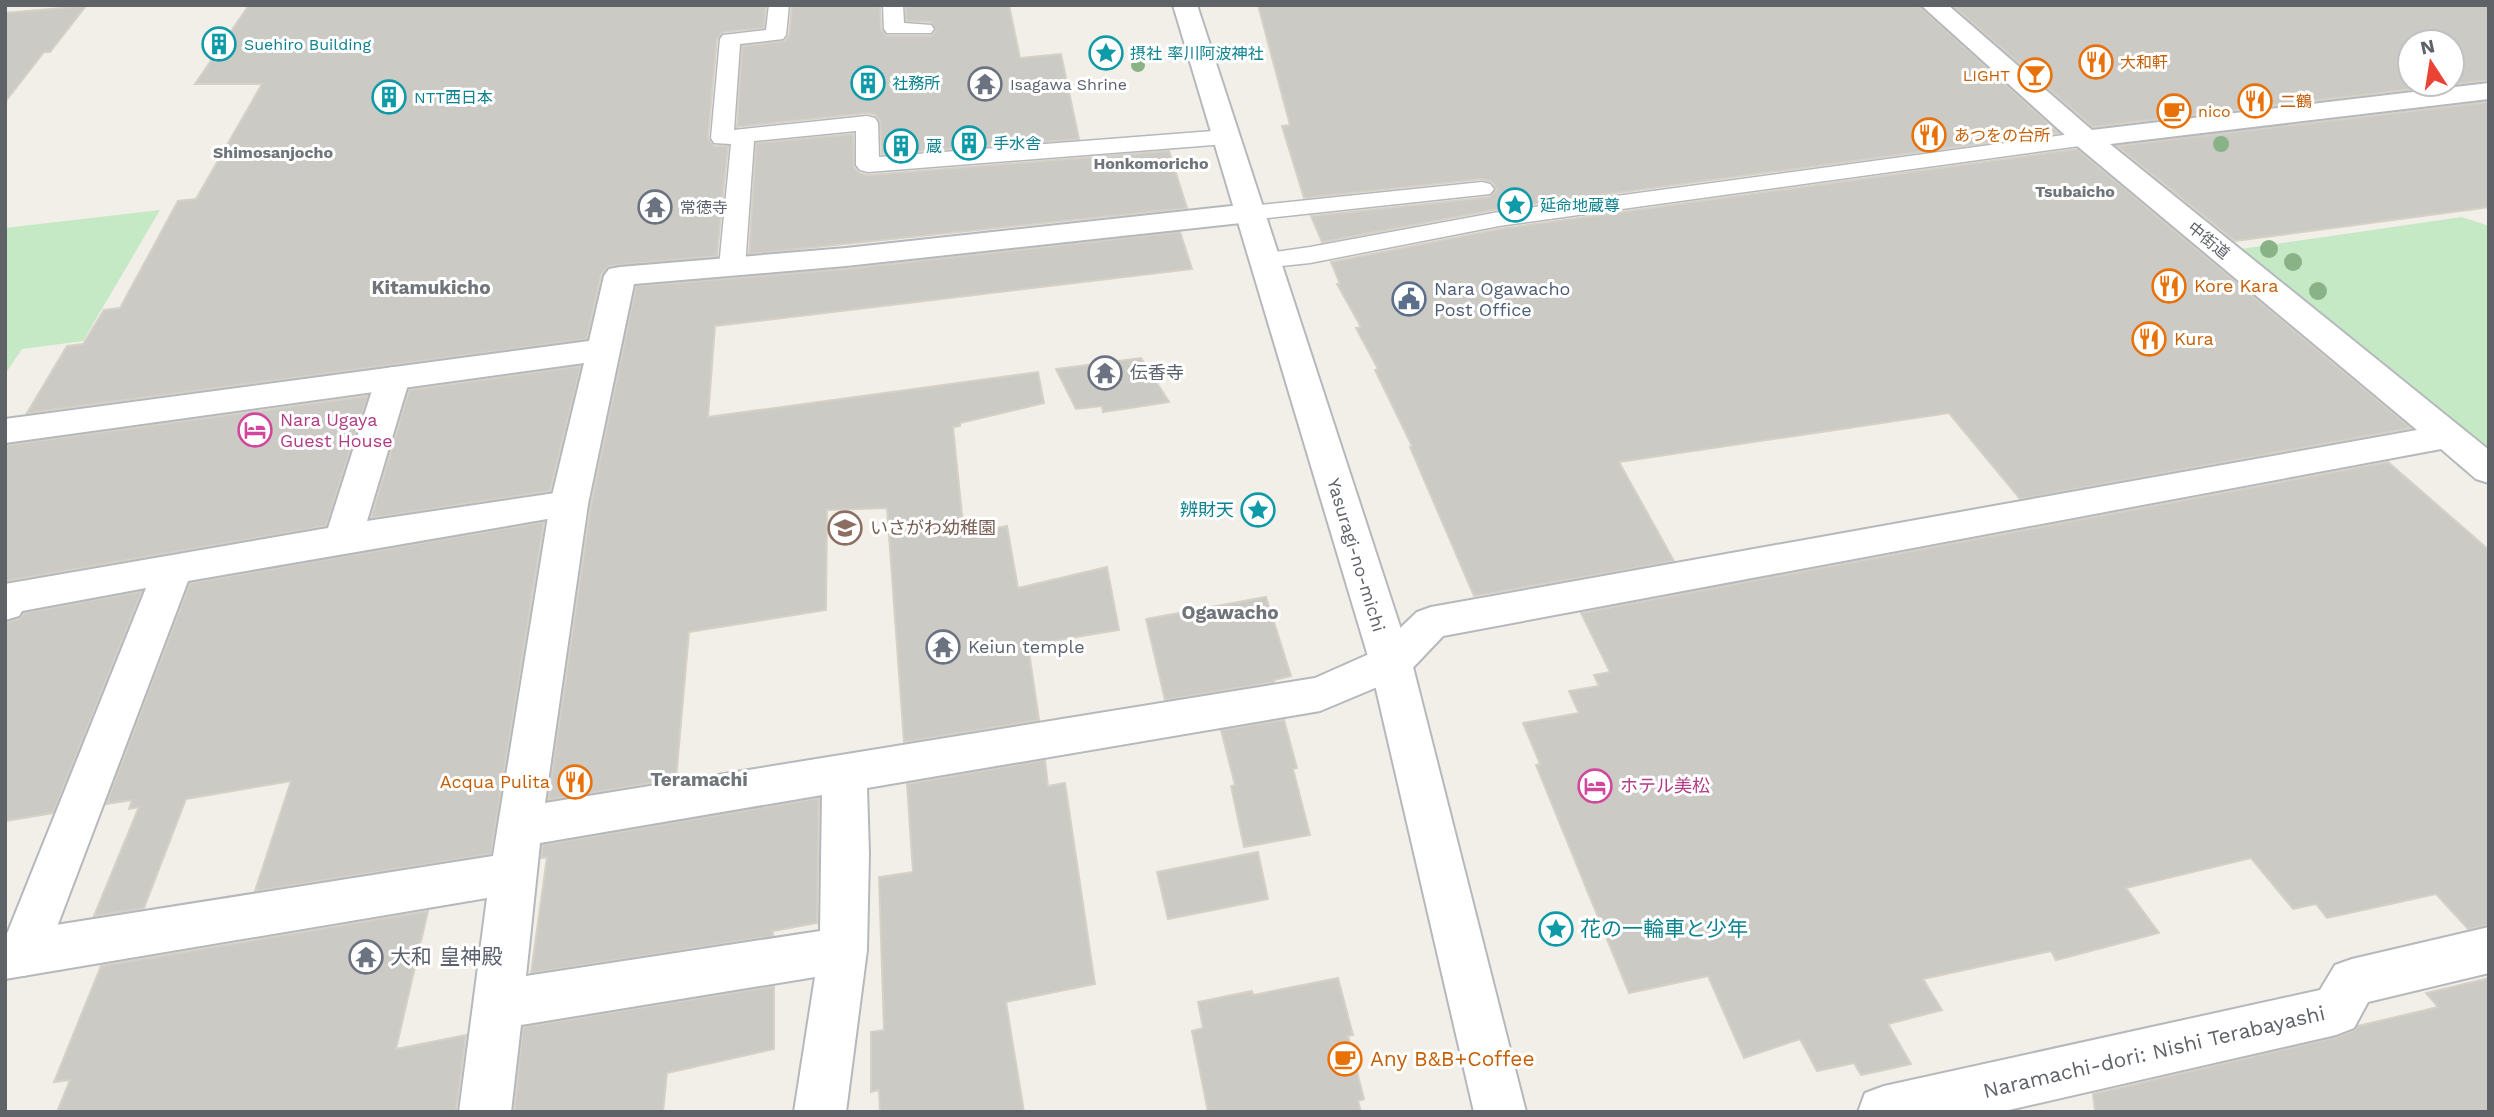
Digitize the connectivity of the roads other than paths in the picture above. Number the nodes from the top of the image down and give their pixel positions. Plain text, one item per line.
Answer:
1 (779, 5) edge
2 (893, 5) edge
3 (1185, 5) edge
4 (1933, 5) edge
5 (924, 29) dead end
6 (2489, 91) edge
7 (743, 136) junction
8 (1226, 137) junction
9 (2087, 138) junction
10 (1482, 189) dead end
11 (1250, 213) junction
12 (1264, 260) junction
13 (732, 267) junction
14 (604, 350) junction
15 (393, 377) junction
16 (5, 431) edge
17 (2448, 436) junction
18 (2489, 470) edge
19 (569, 504) junction
20 (343, 539) junction
21 (173, 569) junction
22 (5, 605) edge
23 (1391, 663) junction
24 (844, 772) junction
25 (519, 827) junction
26 (514, 873) junction
27 (843, 950) junction
28 (2489, 950) edge
29 (15, 955) edge
30 (499, 1003) junction
31 (485, 1112) edge
32 (820, 1112) edge
33 (1500, 1112) edge
34 (1884, 1112) edge

1 - 7 lane
2 - 5 lane
3 - 8 street, Yasuragi-no-michi
4 - 9 street, 中街道
6 - 9 street
7 - 8 lane
7 - 13 lane
8 - 11 street, Yasuragi-no-michi
9 - 12 lane
9 - 17 street, 中街道
10 - 11 lane
11 - 12 street, Yasuragi-no-michi
11 - 13 street
12 - 23 street, Yasuragi-no-michi
13 - 14 street
14 - 15 street
14 - 19 street
15 - 16 street
15 - 20 street
17 - 18 street, 中街道
17 - 23 street
19 - 20 street
19 - 25 street
20 - 21 street
21 - 22 street
21 - 29 street
23 - 24 street
23 - 33 street, Yasuragi-no-michi
24 - 25 street
24 - 27 street
25 - 26 street
26 - 29 street
26 - 30 street
27 - 30 street
27 - 32 street
28 - 34 street, Naramachi-dori: Nishi Terabayashi
30 - 31 street

